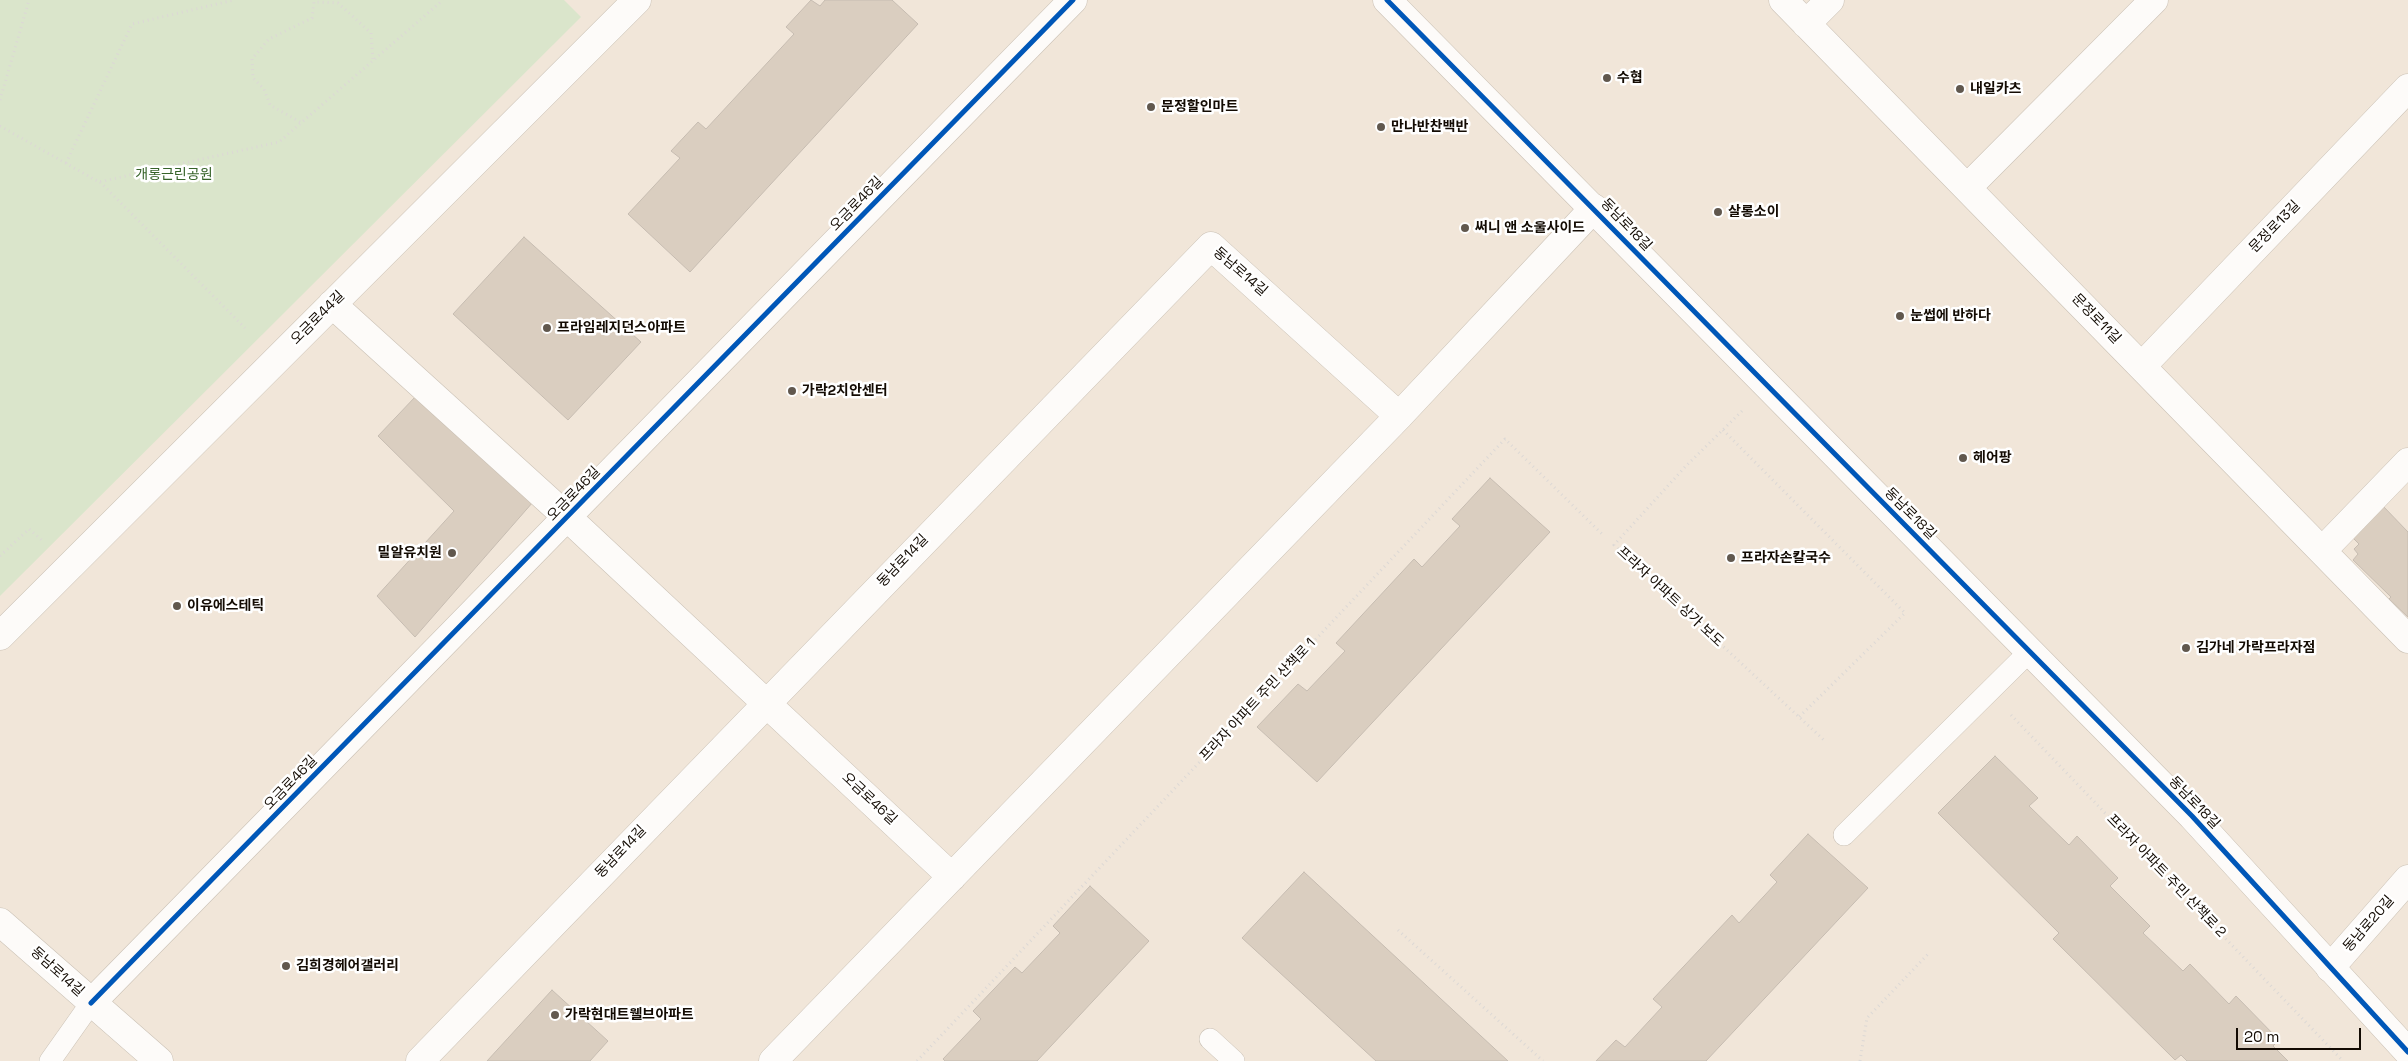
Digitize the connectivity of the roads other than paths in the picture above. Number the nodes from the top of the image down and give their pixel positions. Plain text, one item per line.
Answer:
1 (1073, 0) edge
2 (1387, 0) edge
3 (1783, 0) edge
4 (1830, 0) edge
5 (2154, 0) edge
6 (631, 2) edge
7 (1806, 24) junction
8 (2408, 88) edge
9 (1967, 188) junction
10 (1594, 208) junction
11 (332, 304) junction
12 (2142, 366) junction
13 (1400, 416) junction
14 (2408, 462) edge
15 (567, 517) junction
16 (2322, 551) junction
17 (0, 636) edge
18 (2408, 639) edge
19 (2030, 652) junction
20 (767, 702) junction
21 (1844, 835) dead end
22 (952, 876) junction
23 (2408, 879) edge
24 (0, 922) edge
25 (2330, 968) junction
26 (91, 1003) junction
27 (1210, 1039) dead end
28 (2408, 1052) edge
29 (50, 1061) edge
30 (159, 1061) edge
31 (420, 1061) edge
32 (773, 1061) edge
33 (1234, 1061) edge

1 - 15 street, 오금로46길
2 - 10 street, 동남로18길
3 - 7 street, 문정로11길
4 - 7 street
5 - 9 street
6 - 11 street, 오금로44길
7 - 9 street, 문정로11길
8 - 12 street, 문정로13길
9 - 12 street, 문정로11길
10 - 13 street
10 - 19 street, 동남로18길
11 - 15 street, 오금로46길
11 - 17 street, 오금로44길
12 - 16 street, 문정로11길
13 - 20 street, 동남로14길
13 - 22 street
14 - 16 street
15 - 20 street, 오금로46길
15 - 26 street, 오금로46길
16 - 18 street, 문정로11길
19 - 21 lane
19 - 25 street, 동남로18길
20 - 22 street, 오금로46길
20 - 31 street, 동남로14길
22 - 32 street
23 - 25 street, 동남로20길
24 - 26 street, 동남로14길
25 - 28 street, 동남로18길
26 - 29 lane
26 - 30 street, 동남로14길
27 - 33 lane

